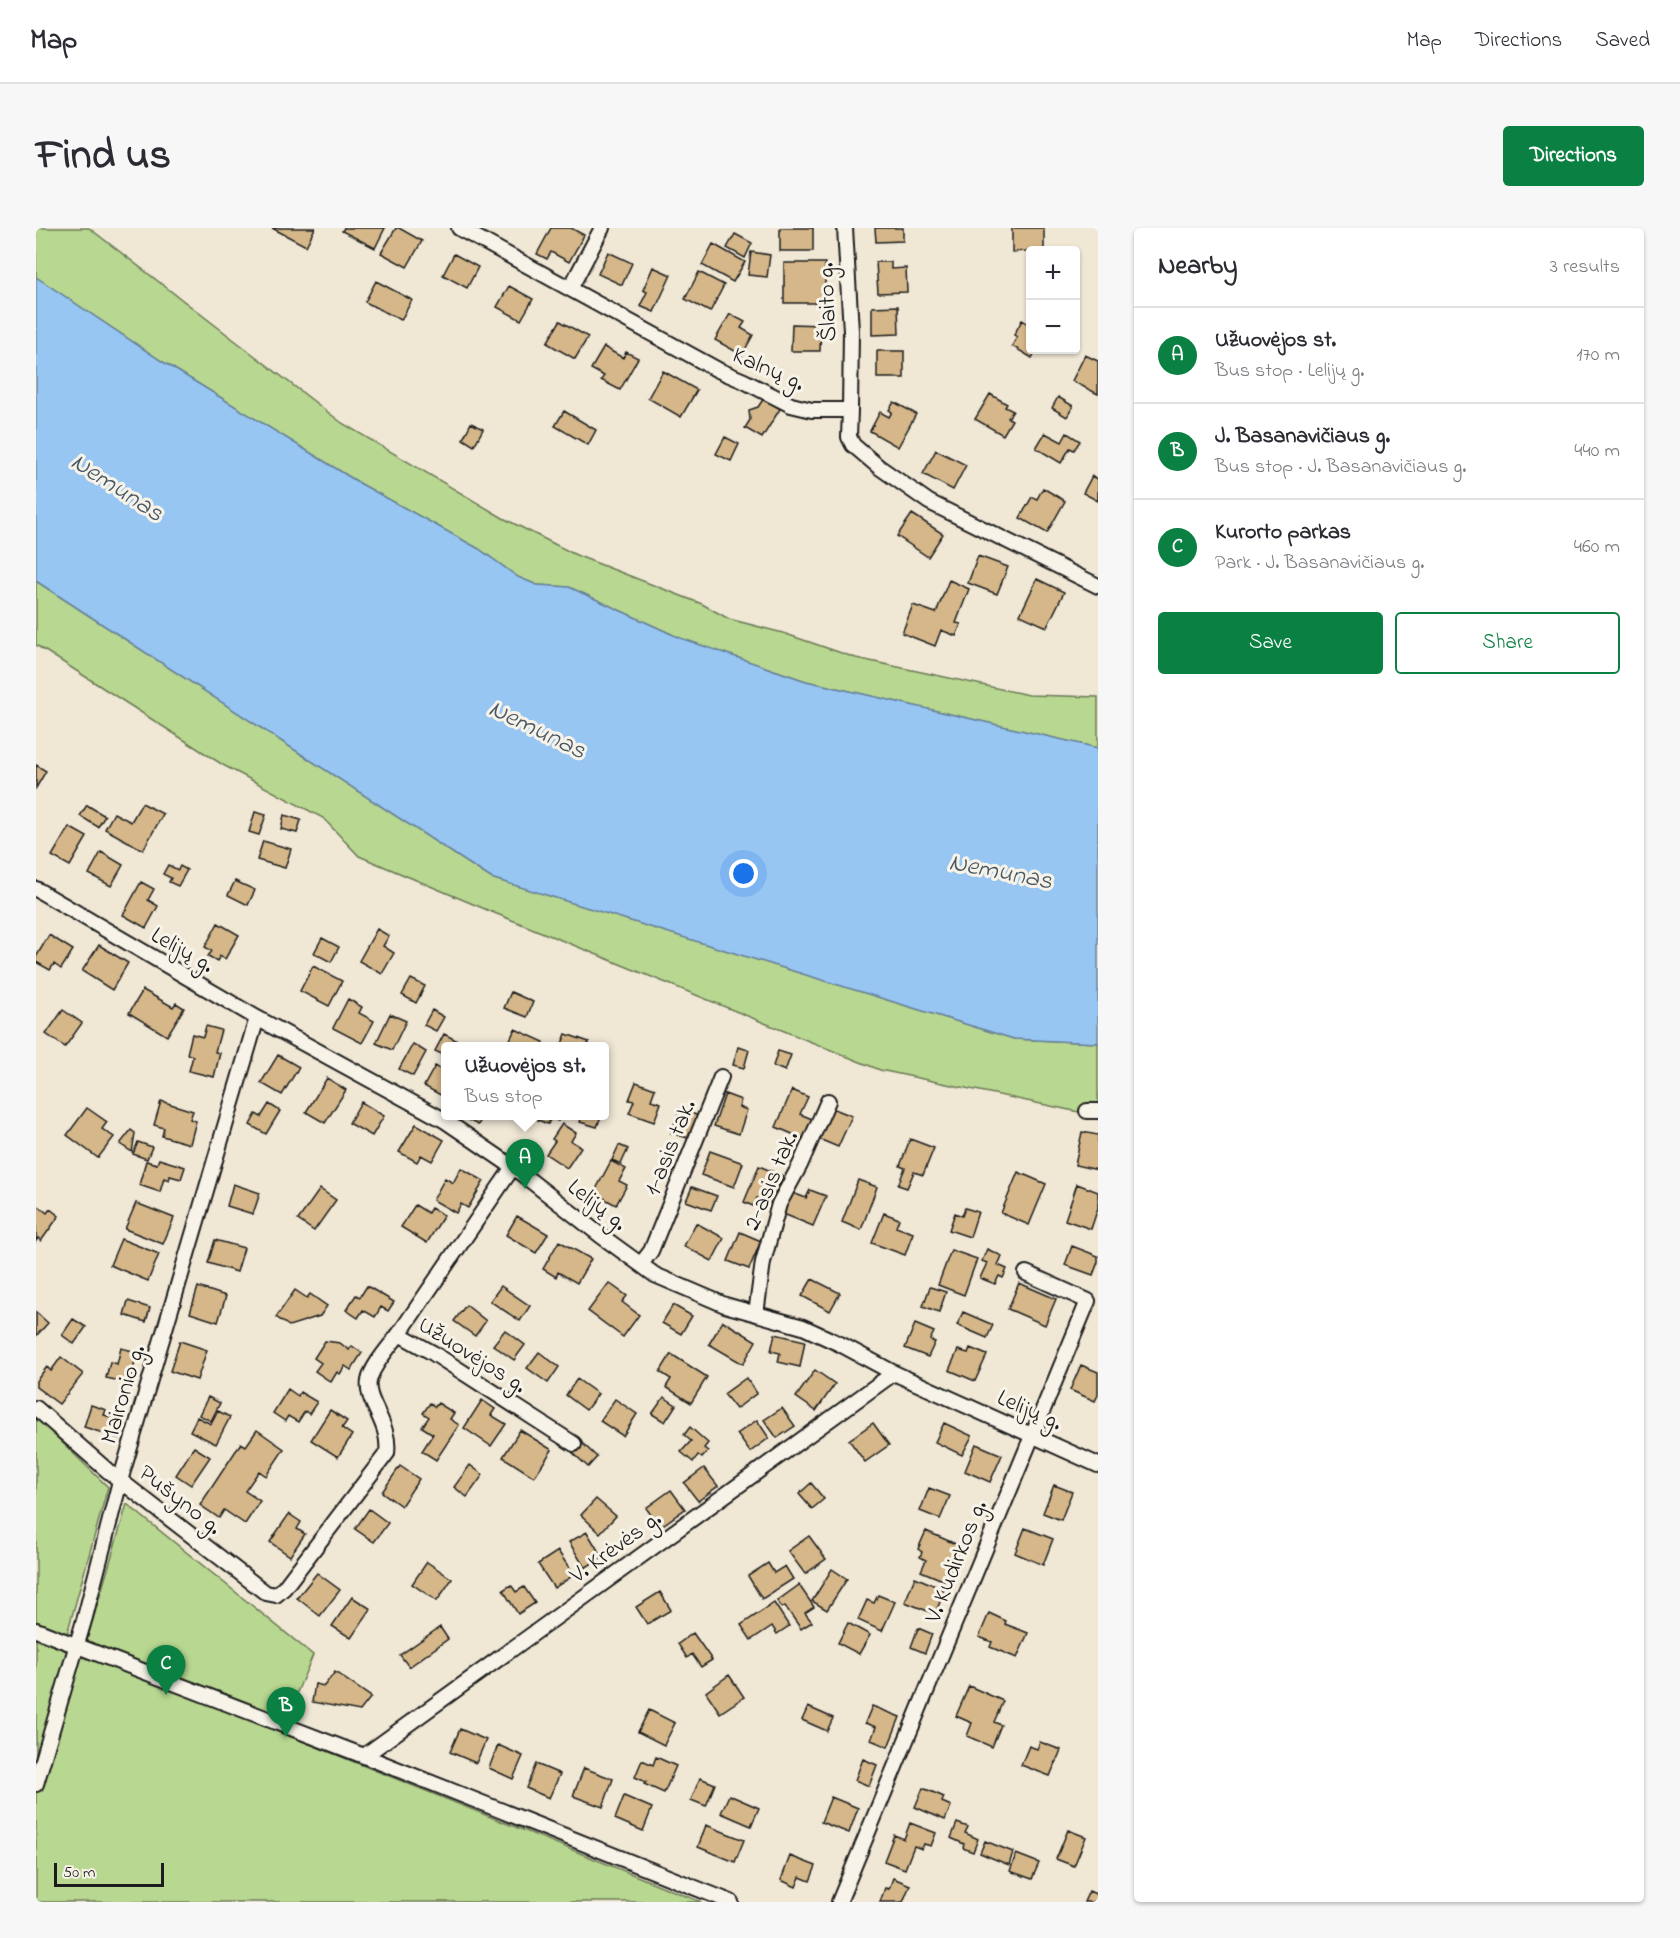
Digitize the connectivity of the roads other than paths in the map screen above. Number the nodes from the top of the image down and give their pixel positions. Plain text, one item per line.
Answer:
1 (459, 228) edge
2 (602, 228) edge
3 (845, 228) edge
4 (570, 289) junction
5 (850, 410) junction
6 (1098, 586) edge
7 (36, 890) edge
8 (257, 1018) junction
9 (721, 1077) dead end
10 (828, 1101) dead end
11 (441, 1118) edge
12 (444, 1120) edge
13 (513, 1167) junction
14 (641, 1264) junction
15 (1026, 1273) dead end
16 (756, 1314) junction
17 (399, 1334) junction
18 (894, 1373) junction
19 (36, 1408) edge
20 (1032, 1434) junction
21 (574, 1444) dead end
22 (1098, 1465) edge
23 (120, 1480) junction
24 (276, 1595) joint
25 (36, 1630) edge
26 (76, 1647) junction
27 (364, 1756) junction
28 (36, 1784) edge
29 (731, 1902) edge
30 (839, 1902) edge

1 - 4 street, Kalnų g.
2 - 4 street
3 - 5 street, Šlaito g.
4 - 5 street, Kalnų g.
5 - 6 street
7 - 8 street, Lelijų g.
8 - 11 street, Lelijų g.
8 - 23 street, Maironio g.
9 - 14 street, 1-asis tak.
10 - 16 street, 2-asis tak.
12 - 13 street, Lelijų g.
13 - 14 street, Lelijų g.
13 - 17 street
14 - 16 street, Lelijų g.
15 - 20 street, V. Kudirkos g.
16 - 18 street, Lelijų g.
17 - 21 street, Užuovėjos g.
17 - 24 street, Užuovėjos g.
18 - 20 street, Lelijų g.
18 - 27 street, V. Krėvės g.
19 - 23 street, Pušyno g.
20 - 22 street, Lelijų g.
20 - 30 street, V. Kudirkos g.
23 - 24 street, Pušyno g.
23 - 26 street, Maironio g.
25 - 26 street
26 - 27 street
26 - 28 street, Maironio g.
27 - 29 street

